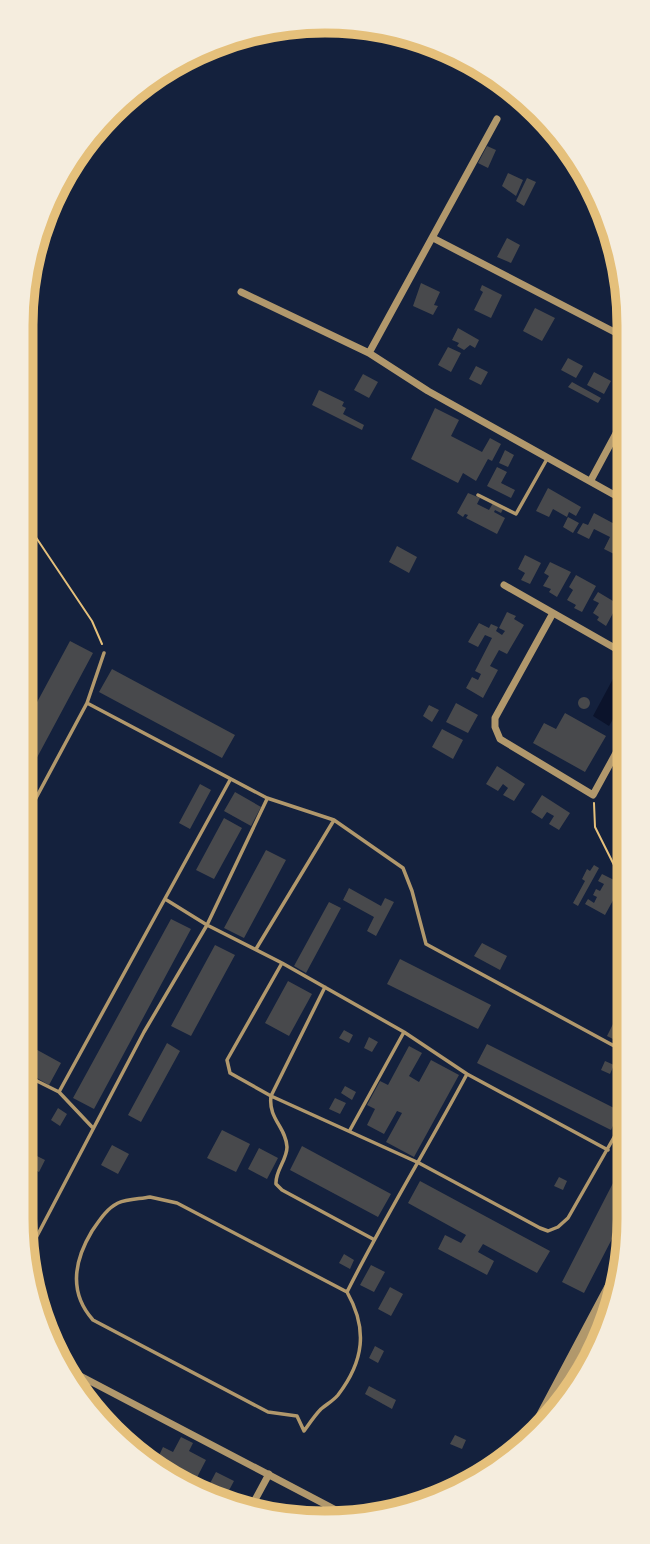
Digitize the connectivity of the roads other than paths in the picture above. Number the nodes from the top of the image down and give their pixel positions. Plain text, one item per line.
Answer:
1 (497, 119) dead end
2 (433, 238) junction
3 (242, 292) dead end
4 (617, 333) edge
5 (369, 354) junction
6 (617, 432) edge
7 (549, 457) junction
8 (591, 480) junction
9 (478, 495) dead end
10 (617, 496) edge
11 (504, 585) dead end
12 (553, 613) junction
13 (617, 649) edge
14 (104, 653) road end
15 (87, 703) junction
16 (617, 751) edge
17 (230, 780) junction
18 (267, 798) junction
19 (33, 804) edge
20 (334, 820) junction
21 (165, 899) junction
22 (207, 925) junction
23 (256, 949) junction
24 (282, 963) junction
25 (325, 987) junction
26 (404, 1032) junction
27 (617, 1047) edge
28 (467, 1074) junction
29 (33, 1079) edge
30 (59, 1092) junction
31 (271, 1096) junction
32 (94, 1128) junction
33 (350, 1130) junction
34 (617, 1133) edge
35 (608, 1150) junction
36 (419, 1163) junction
37 (373, 1239) junction
38 (34, 1241) edge
39 (608, 1289) edge
40 (347, 1292) junction
41 (78, 1374) edge
42 (81, 1376) joint
43 (543, 1413) edge
44 (269, 1474) junction
45 (254, 1502) edge
46 (337, 1510) edge

1 - 2 street
2 - 4 street
2 - 5 street
3 - 5 street
5 - 7 street
6 - 8 street
7 - 8 street
7 - 9 lane
8 - 10 street
11 - 12 street
12 - 13 street
12 - 16 street
14 - 15 lane
15 - 17 lane
15 - 19 lane
17 - 18 lane
17 - 21 lane
18 - 20 lane
18 - 22 lane
20 - 23 lane
20 - 27 lane
21 - 22 lane
21 - 30 lane
22 - 23 lane
22 - 32 lane
23 - 24 lane
24 - 25 lane
24 - 31 lane
25 - 26 lane
25 - 31 lane
26 - 28 lane
26 - 33 lane
28 - 35 lane
28 - 36 lane
29 - 30 lane
30 - 32 lane
31 - 33 lane
31 - 37 lane
32 - 38 lane
33 - 36 lane
34 - 35 lane
35 - 36 lane
36 - 37 lane
37 - 40 lane
39 - 43 street
40 - 40 lane
41 - 42 street
42 - 44 street
44 - 45 street
44 - 46 street

